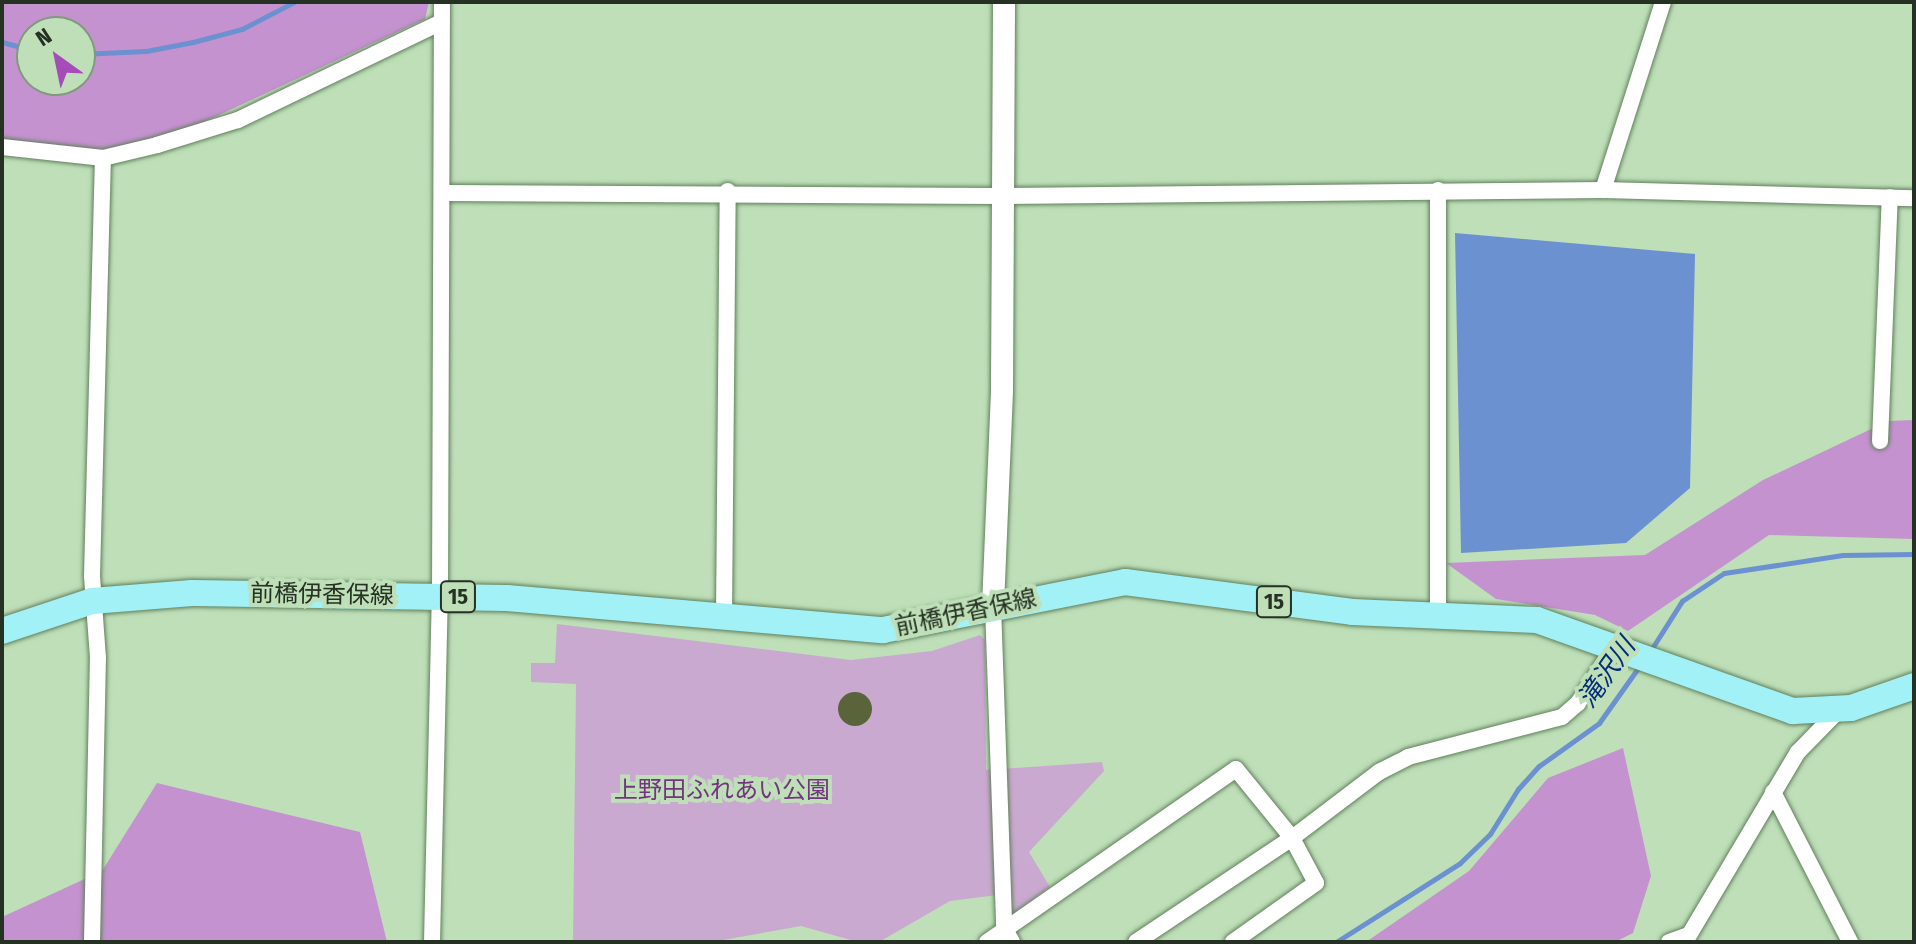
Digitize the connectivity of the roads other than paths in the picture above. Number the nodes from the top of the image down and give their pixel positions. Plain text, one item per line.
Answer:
1 (442, 2) edge
2 (1004, 2) edge
3 (1663, 2) edge
4 (442, 22) junction
5 (2, 147) edge
6 (103, 158) junction
7 (1438, 190) junction
8 (1603, 190) junction
9 (728, 191) junction
10 (444, 193) junction
11 (1004, 196) junction
12 (1890, 197) junction
13 (1914, 198) edge
14 (1880, 441) dead end
15 (440, 597) junction
16 (92, 601) junction
17 (993, 606) junction
18 (1438, 613) junction
19 (724, 616) junction
20 (2, 631) edge
21 (1623, 647) junction
22 (1914, 686) edge
23 (1840, 709) junction
24 (1773, 792) junction
25 (1292, 838) junction
26 (1008, 935) edge
27 (1687, 938) edge
28 (92, 942) edge
29 (432, 942) edge
30 (987, 942) edge
31 (1136, 942) edge
32 (1233, 942) edge
33 (1669, 942) edge
34 (1850, 942) edge

1 - 4 street
2 - 11 street
3 - 8 street
4 - 6 street
4 - 10 street
5 - 6 street
6 - 16 street
7 - 8 street
7 - 11 street
7 - 18 street
8 - 12 street
9 - 10 street
9 - 11 street
9 - 19 street
10 - 15 street
11 - 17 street
12 - 13 street
12 - 14 street
15 - 16 main road, 前橋伊香保線 / 15
15 - 19 main road, 前橋伊香保線 / 15
15 - 29 street
16 - 20 main road, 前橋伊香保線 / 15
16 - 28 street
17 - 18 main road, 前橋伊香保線 / 15
17 - 19 main road, 前橋伊香保線 / 15
17 - 26 street
18 - 21 main road, 前橋伊香保線 / 15
21 - 23 main road, 前橋伊香保線 / 15
21 - 25 street
22 - 23 main road, 前橋伊香保線 / 15
23 - 24 street
24 - 27 street
24 - 34 street
25 - 26 street
25 - 31 street
25 - 32 street
26 - 30 street
27 - 33 street

